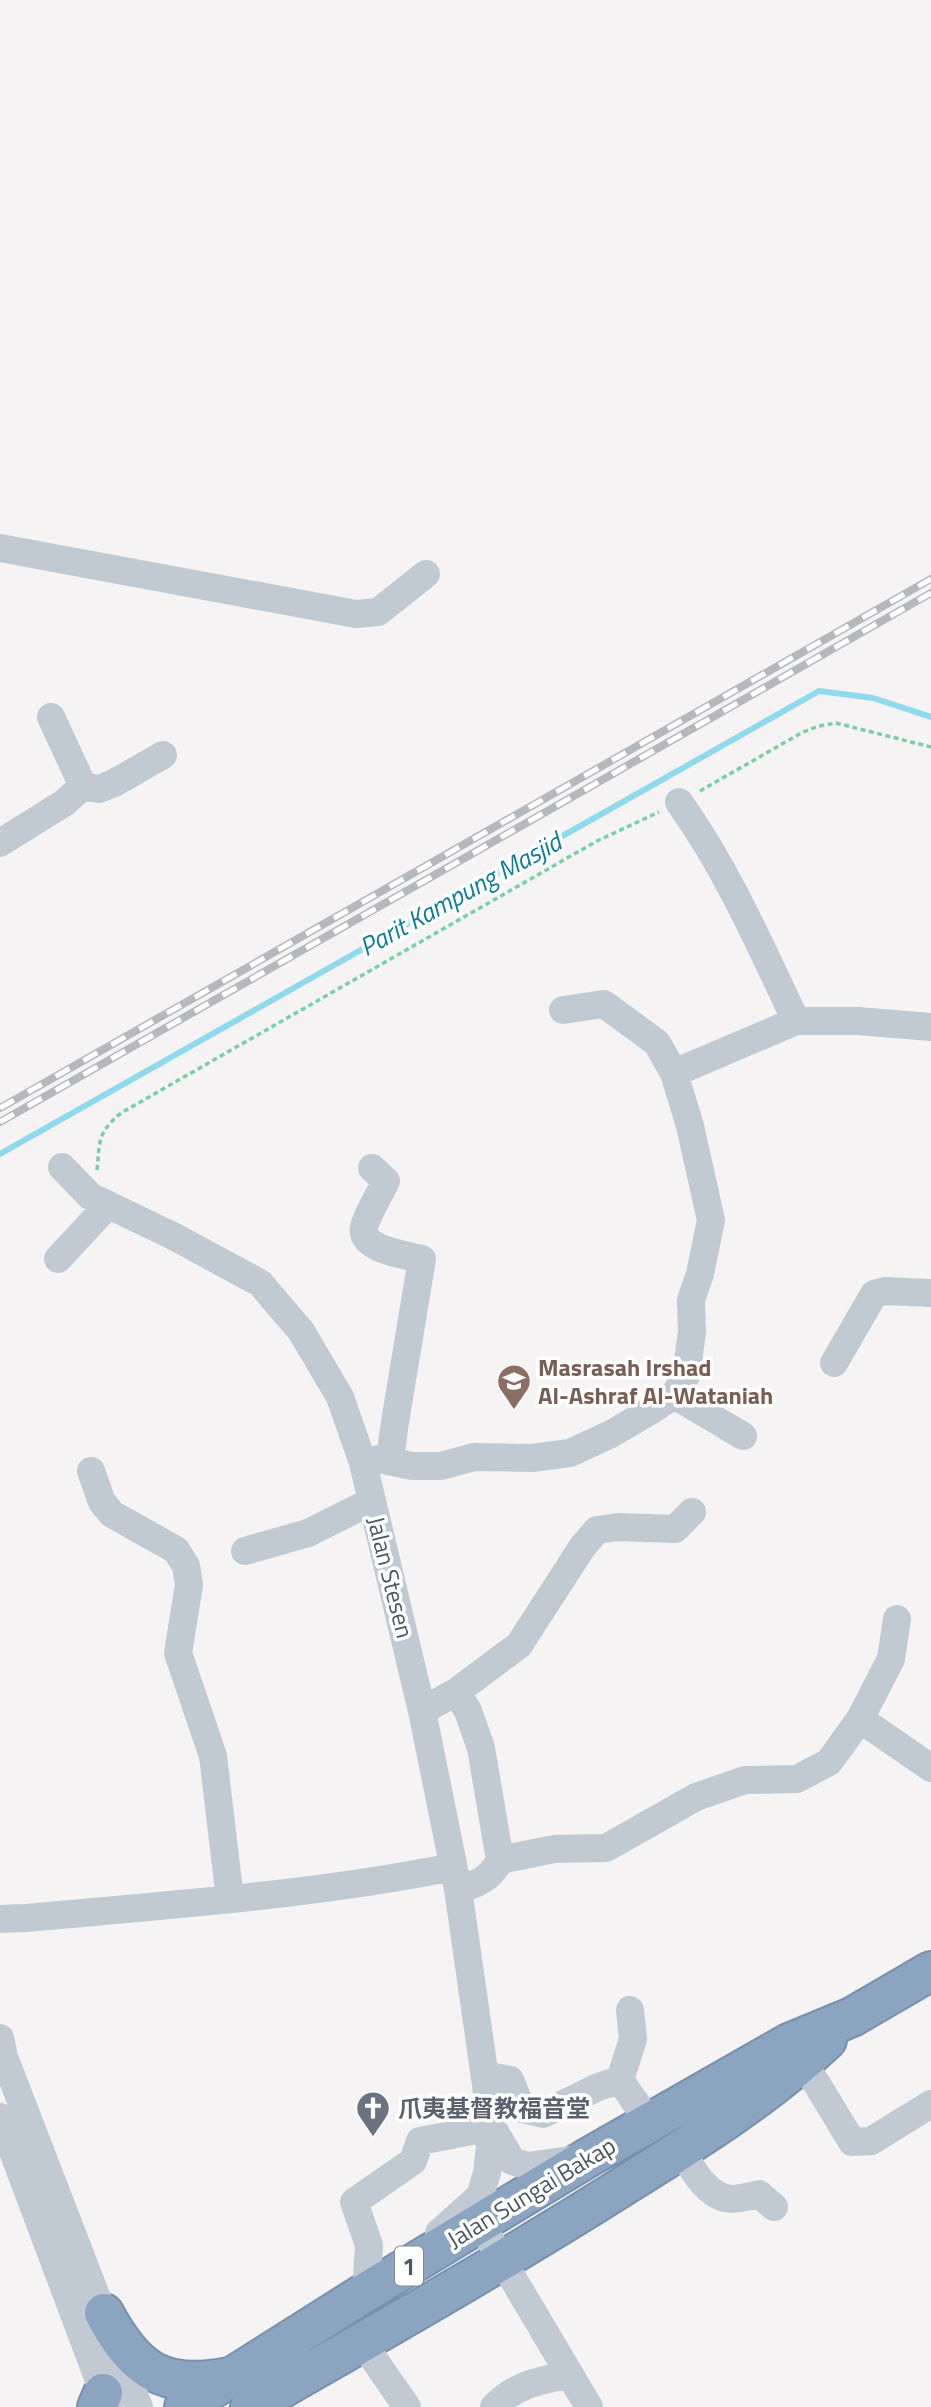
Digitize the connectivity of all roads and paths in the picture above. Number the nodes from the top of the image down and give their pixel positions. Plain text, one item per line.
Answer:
1 (0, 548) edge
2 (426, 574) dead end
3 (51, 717) dead end
4 (931, 747) edge
5 (163, 755) dead end
6 (83, 786) junction
7 (680, 802) junction
8 (0, 843) edge
9 (563, 1010) dead end
10 (796, 1021) junction
11 (931, 1027) edge
12 (674, 1073) junction
13 (62, 1167) dead end
14 (372, 1168) dead end
15 (99, 1200) junction
16 (58, 1259) dead end
17 (931, 1293) edge
18 (834, 1363) dead end
19 (674, 1395) junction
20 (743, 1436) dead end
21 (390, 1460) junction
22 (363, 1463) junction
23 (91, 1471) dead end
24 (372, 1500) junction
25 (692, 1512) dead end
26 (245, 1551) dead end
27 (897, 1619) dead end
28 (456, 1692) junction
29 (422, 1711) junction
30 (860, 1719) junction
31 (931, 1768) edge
32 (500, 1860) junction
33 (456, 1878) junction
34 (230, 1899) junction
35 (0, 1902) edge
36 (13, 1918) edge
37 (0, 1934) edge
38 (931, 1971) edge
39 (630, 2010) dead end
40 (0, 2038) edge
41 (783, 2067) junction
42 (485, 2075) junction
43 (620, 2080) junction
44 (715, 2104) junction
45 (931, 2104) edge
46 (0, 2117) edge
47 (649, 2122) junction
48 (492, 2127) junction
49 (681, 2150) junction
50 (589, 2157) junction
51 (774, 2207) dead end
52 (480, 2223) junction
53 (502, 2261) junction
54 (366, 2291) junction
55 (104, 2313) junction
56 (362, 2342) junction
57 (241, 2392) edge
58 (576, 2396) edge
59 (103, 2402) edge
60 (139, 2407) edge
61 (184, 2407) edge
62 (407, 2407) edge
63 (494, 2407) edge

1 - 2 street
3 - 6 street
4 - 7 path
5 - 6 street
6 - 8 street
7 - 10 street
7 - 15 path
9 - 12 street
10 - 11 street
10 - 12 street
12 - 19 street
13 - 15 street, Jalan Stesen
14 - 21 street
15 - 16 street
15 - 22 street, Jalan Stesen
17 - 18 street
19 - 20 street
19 - 21 street
21 - 22 street
22 - 24 street, Jalan Stesen
23 - 34 street
24 - 26 street
24 - 29 street, Jalan Stesen
25 - 28 street
27 - 30 street
28 - 29 street
28 - 32 street
29 - 33 street, Jalan Stesen
30 - 31 street
30 - 32 street
32 - 33 street
33 - 34 street
33 - 42 street, Jalan Stesen
34 - 36 street
35 - 36 street
36 - 37 street
38 - 41 highway, Jalan Sungai Bakap / 1
39 - 43 street
40 - 55 street
41 - 44 highway, Jalan Sungai Bakap / 1
41 - 45 street
42 - 43 street
42 - 48 street, Jalan Stesen
43 - 47 street
44 - 47 highway, Jalan Sungai Bakap / 1
44 - 49 highway, Jalan Sungai Bakap / 1
46 - 59 street
47 - 50 highway, Jalan Sungai Bakap / 1
48 - 50 street, Jalan Stesen
48 - 54 street, Jalan Stesen
48 - 54 street
49 - 51 street
49 - 53 highway, Jalan Sungai Bakap / 1
50 - 52 highway, Jalan Sungai Bakap / 1
52 - 53 street
52 - 54 highway, Jalan Sungai Bakap / 1
53 - 56 highway, Jalan Sungai Bakap / 1
53 - 58 street
54 - 57 highway, Jalan Sungai Bakap / 1
55 - 57 highway
55 - 60 street
56 - 57 highway, Jalan Sungai Bakap / 1
56 - 62 street
57 - 61 highway, Jalan Sungai Bakap / 1
58 - 63 street

